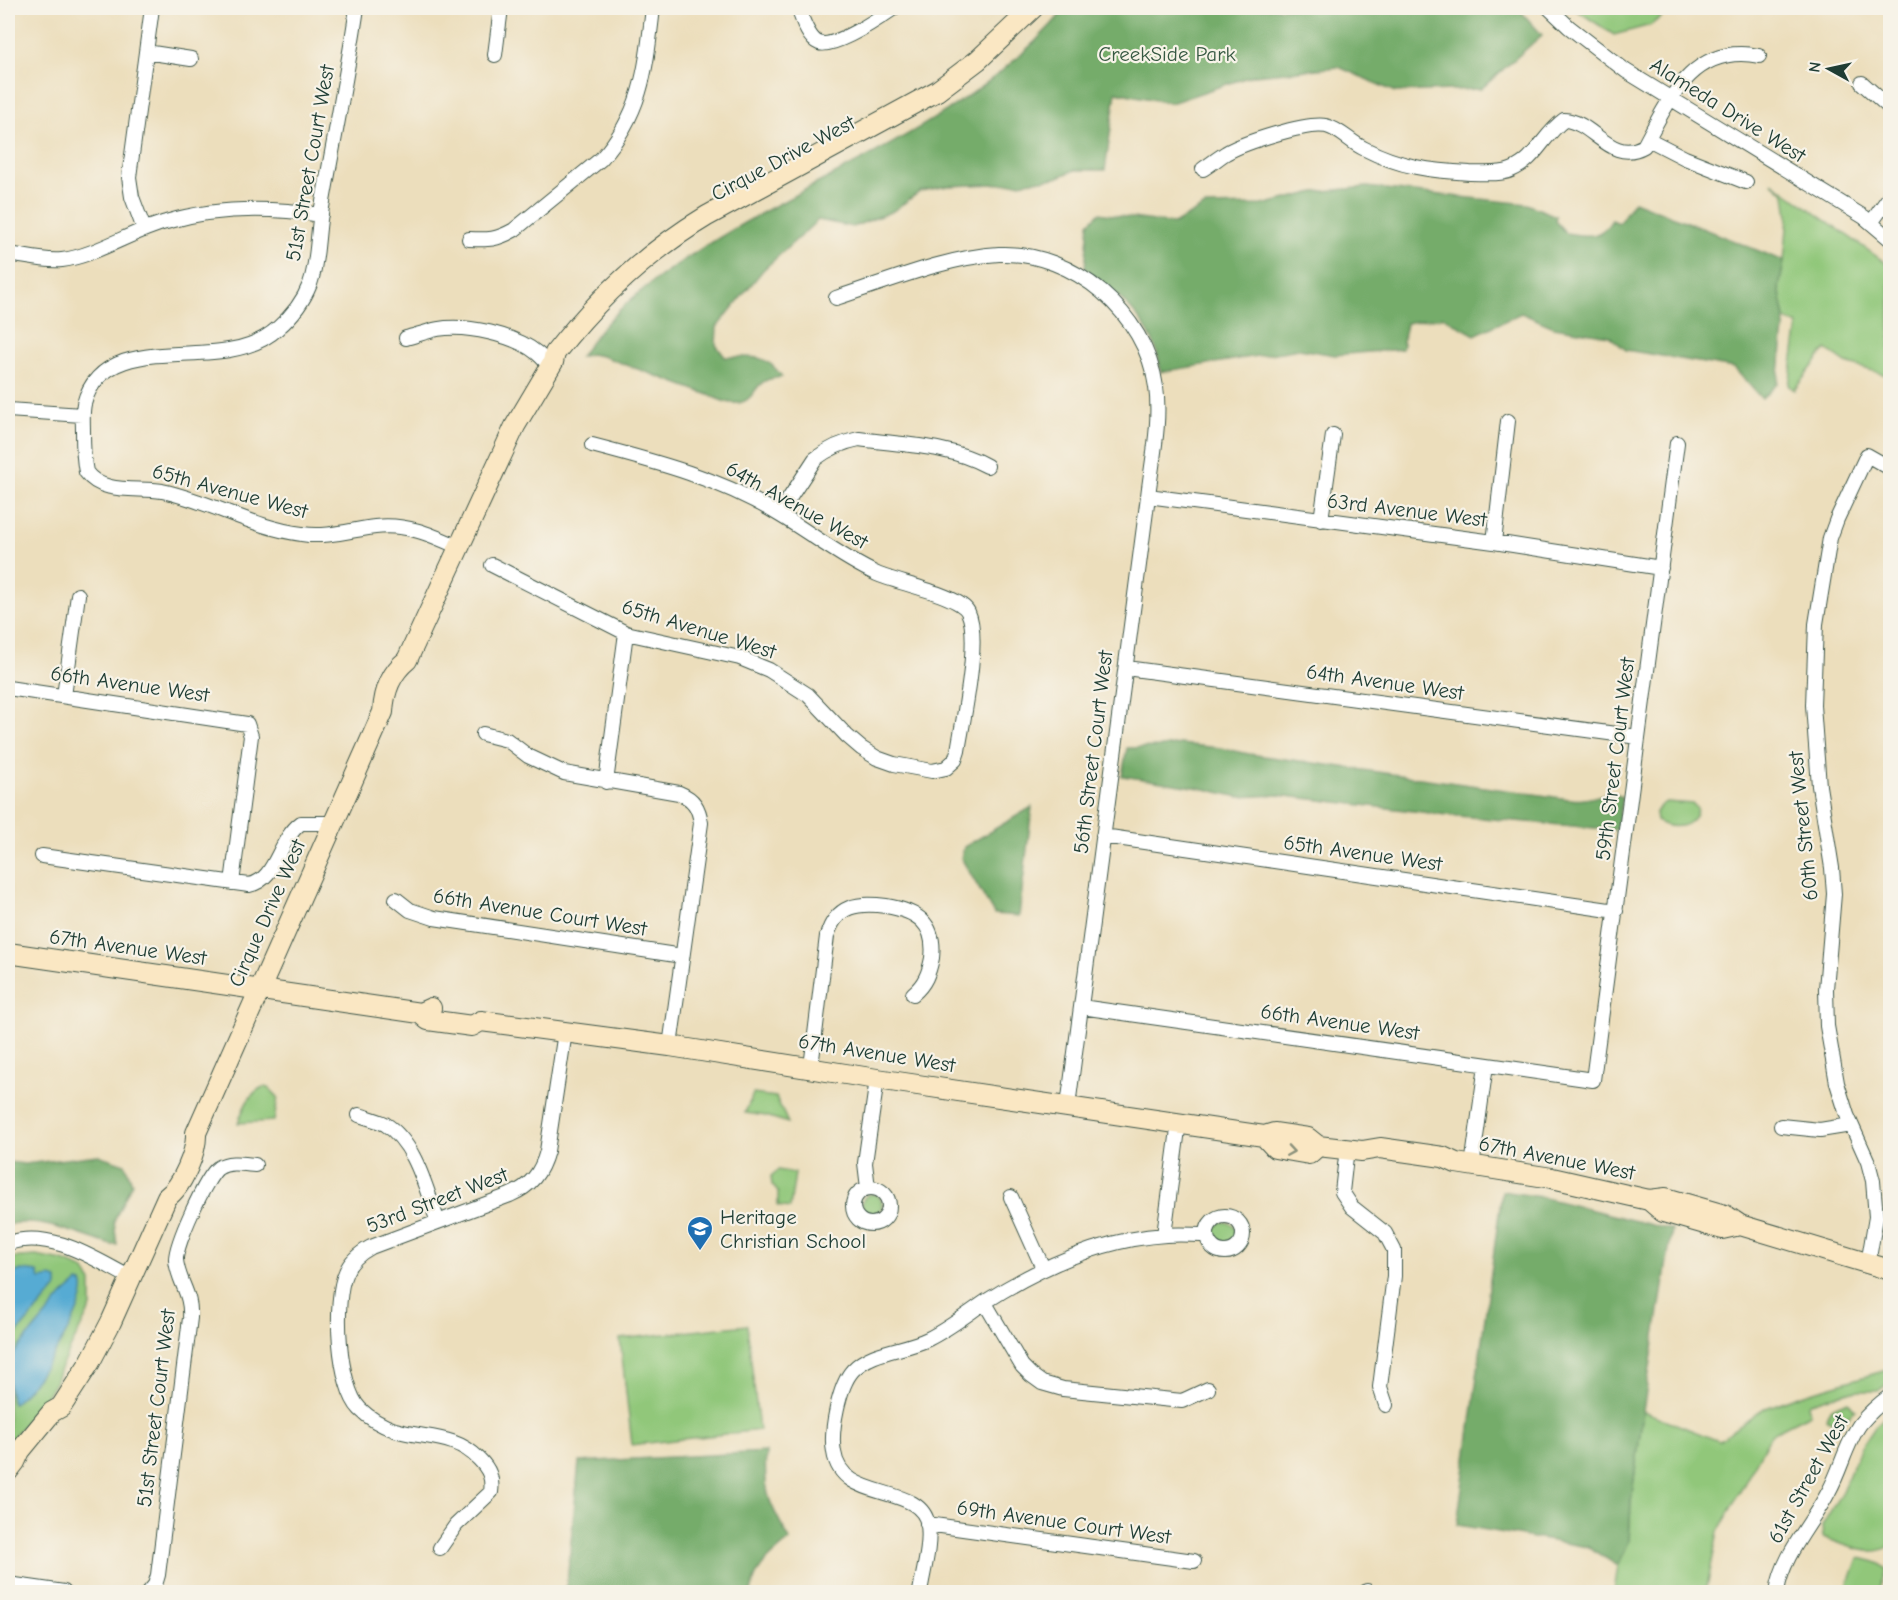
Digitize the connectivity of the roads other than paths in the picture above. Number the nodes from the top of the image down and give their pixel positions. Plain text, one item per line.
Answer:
1 (152, 8) edge
2 (357, 8) edge
3 (501, 8) edge
4 (653, 8) edge
5 (798, 8) edge
6 (894, 8) edge
7 (1033, 8) edge
8 (1046, 8) edge
9 (1549, 8) edge
10 (146, 52) junction
11 (495, 56) dead end
12 (1759, 56) dead end
13 (191, 59) dead end
14 (1862, 83) dead end
15 (1670, 99) junction
16 (1890, 108) edge
17 (1648, 139) junction
18 (1203, 169) dead end
19 (1746, 182) dead end
20 (1890, 196) edge
21 (321, 215) junction
22 (1871, 223) junction
23 (144, 229) junction
24 (469, 239) dead end
25 (1890, 239) edge
26 (8, 254) edge
27 (836, 298) dead end
28 (406, 338) dead end
29 (552, 364) junction
30 (8, 410) edge
31 (82, 415) junction
32 (1508, 421) dead end
33 (1333, 435) dead end
34 (1677, 443) dead end
35 (592, 445) dead end
36 (987, 466) dead end
37 (1890, 468) edge
38 (1148, 496) junction
39 (779, 514) junction
40 (1321, 520) junction
41 (1494, 542) junction
42 (459, 547) junction
43 (492, 565) dead end
44 (1661, 568) junction
45 (78, 595) dead end
46 (626, 633) junction
47 (1126, 668) junction
48 (8, 688) edge
49 (64, 696) junction
50 (483, 734) dead end
51 (1638, 737) junction
52 (946, 768) joint
53 (606, 782) junction
54 (333, 823) junction
55 (1103, 836) junction
56 (42, 856) dead end
57 (232, 883) junction
58 (396, 899) dead end
59 (1616, 911) junction
60 (8, 953) edge
61 (682, 956) junction
62 (259, 991) junction
63 (913, 994) dead end
64 (1081, 1007) junction
65 (565, 1032) junction
66 (670, 1046) junction
67 (1486, 1065) junction
68 (811, 1067) junction
69 (878, 1079) junction
70 (1593, 1080) joint
71 (1068, 1106) junction
72 (359, 1115) dead end
73 (1179, 1122) junction
74 (1851, 1125) junction
75 (1781, 1126) dead end
76 (1355, 1149) junction
77 (1464, 1164) junction
78 (255, 1166) dead end
79 (868, 1188) dead end
80 (1011, 1197) dead end
81 (438, 1222) junction
82 (1164, 1235) junction
83 (1207, 1235) dead end
84 (8, 1242) edge
85 (1868, 1264) junction
86 (1043, 1268) junction
87 (1890, 1270) edge
88 (131, 1278) junction
89 (985, 1302) junction
90 (1208, 1389) dead end
91 (1890, 1396) edge
92 (1386, 1405) dead end
93 (11, 1467) edge
94 (927, 1524) junction
95 (440, 1548) dead end
96 (1194, 1561) dead end
97 (8, 1584) edge
98 (64, 1593) edge
99 (149, 1593) edge
100 (920, 1593) edge
101 (1777, 1593) edge

1 - 10 street
2 - 21 street, 51st Street Court West
3 - 11 street
4 - 24 street
5 - 6 street
7 - 29 main road, Cirque Drive West
8 - 29 main road, Cirque Drive West
9 - 15 street, Alameda Drive West
10 - 13 street
10 - 23 street
12 - 15 street
14 - 16 street
15 - 17 street
15 - 22 street, Alameda Drive West
17 - 18 street
17 - 19 street
20 - 22 street
21 - 23 street
21 - 31 street, 51st Street Court West
22 - 25 street, Alameda Drive West
23 - 26 street
27 - 38 street, 56th Street Court West
28 - 29 street
29 - 42 main road, Cirque Drive West
30 - 31 street
31 - 42 street, 65th Avenue West
32 - 41 street
33 - 40 street
34 - 44 street, 59th Street Court West
35 - 39 street, 64th Avenue West
36 - 39 street
37 - 74 street, 60th Street West
38 - 40 street, 63rd Avenue West
38 - 47 street, 56th Street Court West
39 - 52 street, 64th Avenue West
40 - 41 street, 63rd Avenue West
41 - 44 street, 63rd Avenue West
42 - 54 main road, Cirque Drive West
43 - 46 street, 65th Avenue West
44 - 51 street, 59th Street Court West
45 - 49 street
46 - 52 street, 65th Avenue West
46 - 53 street
47 - 51 street, 64th Avenue West
47 - 55 street, 56th Street Court West
48 - 49 street, 66th Avenue West
49 - 57 street, 66th Avenue West
50 - 53 street
51 - 59 street, 59th Street Court West
53 - 61 street
54 - 57 street
54 - 62 main road, Cirque Drive West
55 - 59 street, 65th Avenue West
55 - 64 street, 56th Street Court West
56 - 57 street
58 - 61 street, 66th Avenue Court West
59 - 70 street, 59th Street Court West
60 - 62 main road, 67th Avenue West
61 - 66 street
62 - 65 main road, 67th Avenue West
62 - 88 main road, Cirque Drive West
63 - 68 street
64 - 67 street, 66th Avenue West
64 - 71 street, 56th Street Court West
65 - 66 main road, 67th Avenue West
65 - 81 street, 53rd Street West
66 - 68 main road, 67th Avenue West
67 - 70 street, 66th Avenue West
67 - 77 street
68 - 69 main road, 67th Avenue West
69 - 71 main road, 67th Avenue West
69 - 79 street
71 - 73 main road, 67th Avenue West
72 - 81 street
73 - 76 main road, 67th Avenue West
73 - 82 street
74 - 75 street
74 - 85 street, 60th Street West
76 - 77 main road, 67th Avenue West
76 - 92 street
77 - 85 main road, 67th Avenue West
78 - 99 street, 51st Street Court West
80 - 86 street
81 - 95 street, 53rd Street West
82 - 83 street
82 - 86 street
84 - 88 street
85 - 87 main road, 67th Avenue West
86 - 89 street
88 - 93 main road, Cirque Drive West
89 - 90 street
89 - 94 street
91 - 101 street, 61st Street West
94 - 96 street, 69th Avenue Court West
94 - 100 street
97 - 98 street

